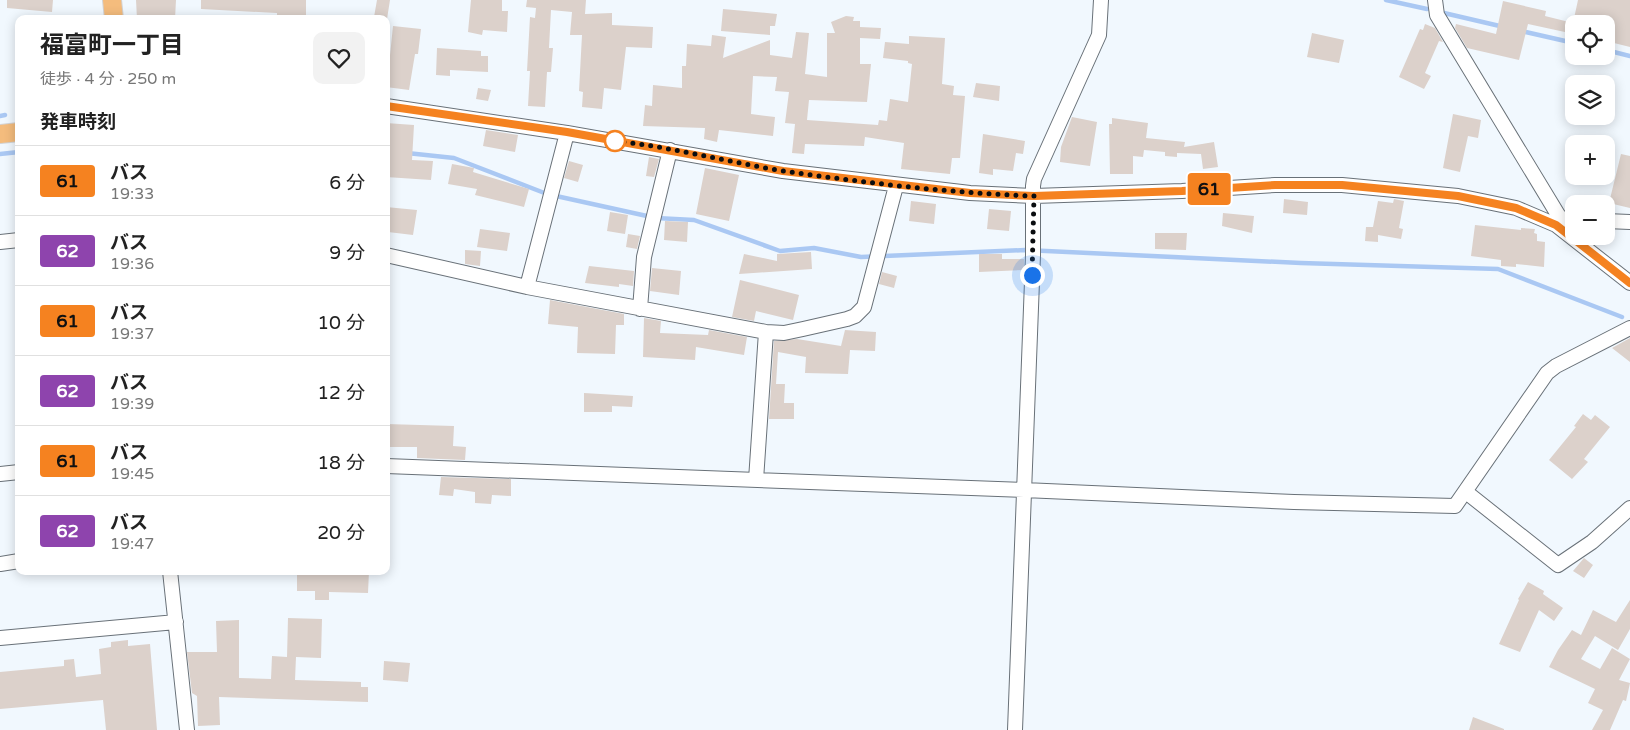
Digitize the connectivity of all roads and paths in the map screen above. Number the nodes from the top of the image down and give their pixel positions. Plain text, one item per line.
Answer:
1 (112, 0) edge
2 (1101, 0) edge
3 (1435, 0) edge
4 (114, 15) edge
5 (390, 107) edge
6 (15, 132) edge
7 (567, 132) junction
8 (0, 134) edge
9 (670, 150) junction
10 (896, 186) junction
11 (1034, 196) junction
12 (1563, 221) edge
13 (1615, 221) edge
14 (1630, 222) edge
15 (15, 240) edge
16 (0, 242) edge
17 (390, 256) edge
18 (1630, 283) edge
19 (527, 287) junction
20 (640, 309) junction
21 (1630, 328) edge
22 (766, 332) junction
23 (390, 466) edge
24 (15, 472) edge
25 (0, 474) edge
26 (756, 480) junction
27 (1024, 490) junction
28 (1466, 492) junction
29 (1630, 508) edge
30 (15, 562) edge
31 (0, 564) edge
32 (170, 575) edge
33 (176, 622) junction
34 (0, 638) edge
35 (187, 730) edge
36 (1015, 730) edge

1 - 4 main road
2 - 11 street
3 - 12 street
5 - 7 street
6 - 8 main road
7 - 9 street
7 - 19 street
9 - 10 street
9 - 20 street
10 - 11 street
10 - 22 street
11 - 12 street
11 - 27 street
12 - 18 street
13 - 14 street
15 - 16 street
17 - 19 street
19 - 20 street
20 - 22 street
21 - 28 street
22 - 26 street
23 - 26 street
24 - 25 street
26 - 27 street
27 - 28 street
27 - 36 street
28 - 29 street
30 - 31 street
32 - 33 street
33 - 34 street
33 - 35 street

